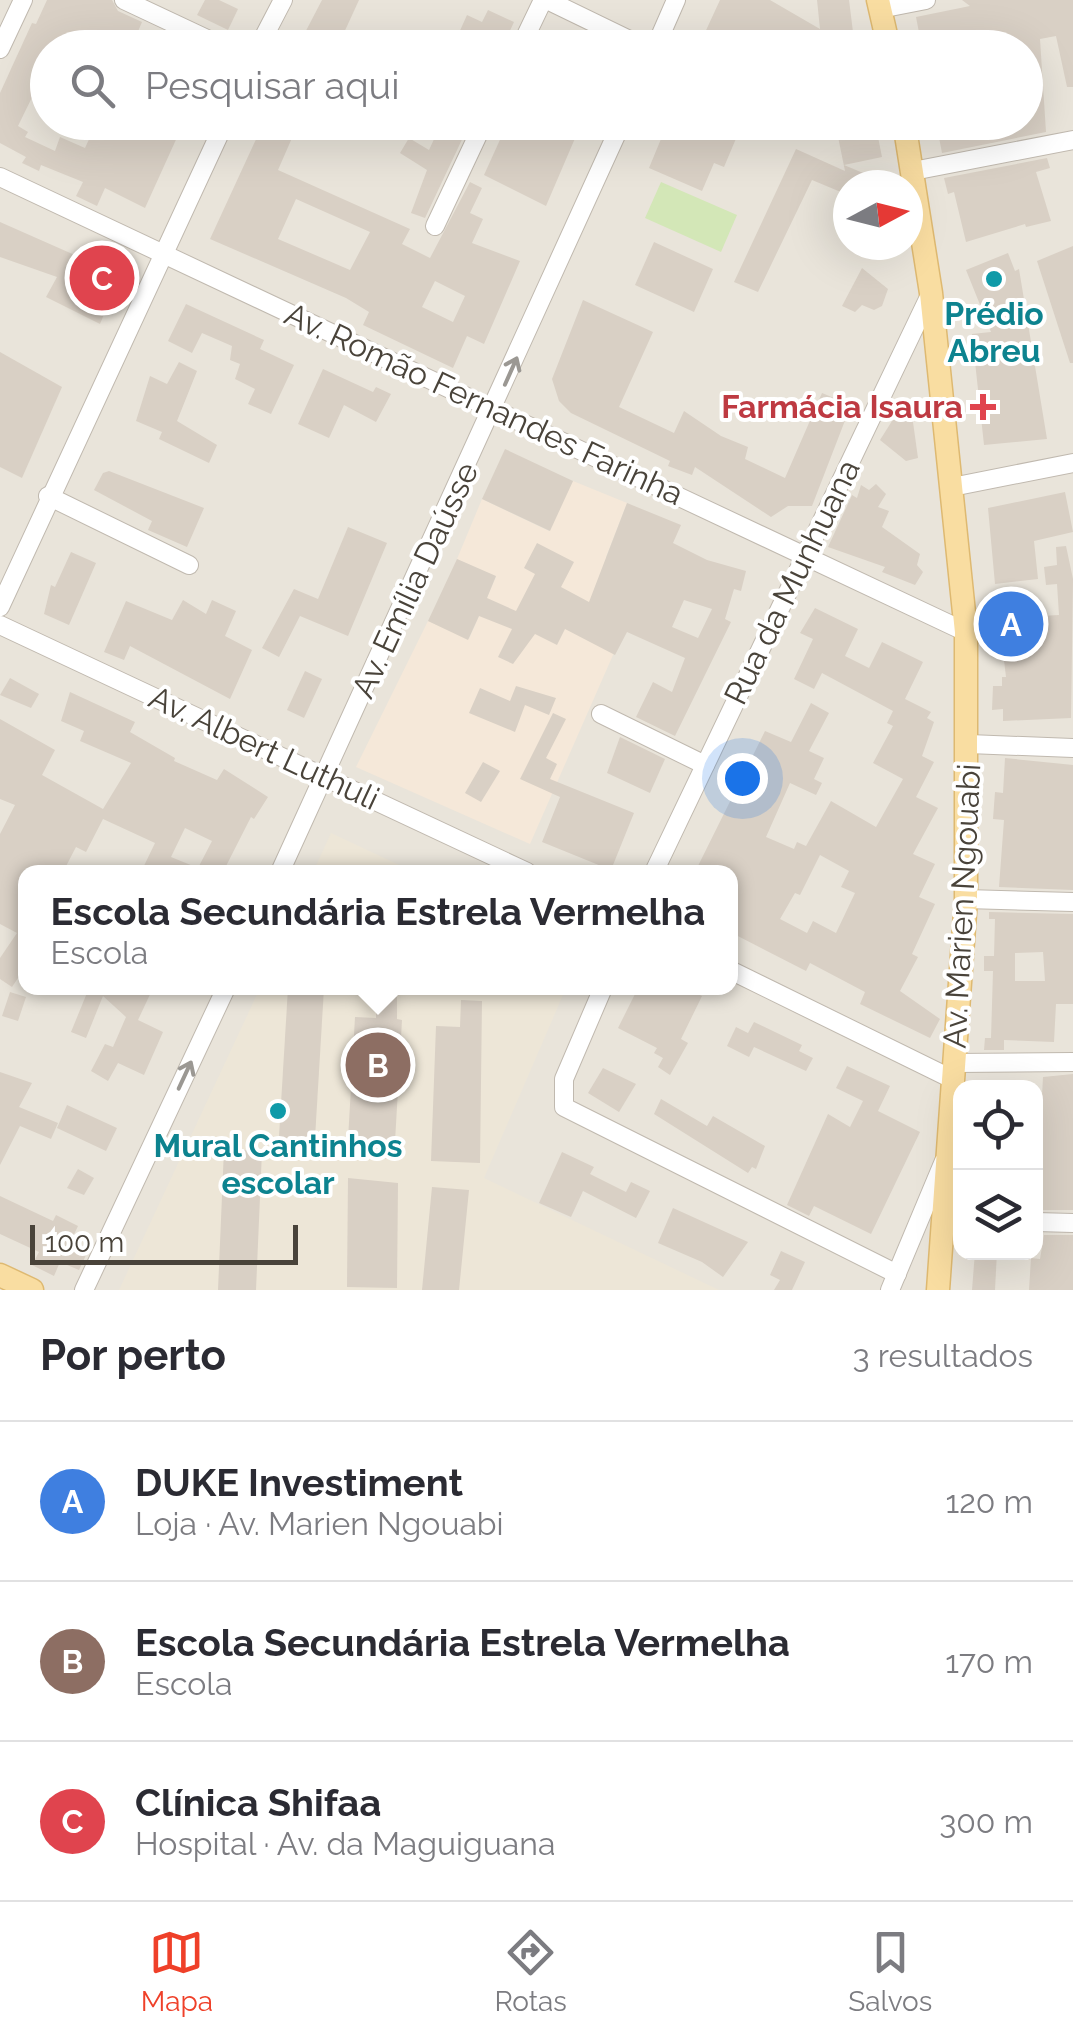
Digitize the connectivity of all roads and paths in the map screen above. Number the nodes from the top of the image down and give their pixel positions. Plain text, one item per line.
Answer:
1 (22, 0) edge
2 (124, 0) edge
3 (283, 0) edge
4 (545, 0) edge
5 (676, 0) edge
6 (926, 0) edge
7 (879, 5) edge
8 (188, 30) edge
9 (267, 30) edge
10 (529, 30) edge
11 (608, 30) edge
12 (663, 30) edge
13 (884, 30) edge
14 (0, 48) edge
15 (216, 140) edge
16 (476, 140) edge
17 (614, 140) edge
18 (908, 140) edge
19 (1073, 140) edge
20 (914, 170) edge
21 (919, 170) edge
22 (0, 177) edge
23 (435, 226) dead end
24 (923, 236) edge
25 (167, 253) junction
26 (931, 293) junction
27 (494, 407) junction
28 (1073, 463) edge
29 (952, 487) junction
30 (48, 496) junction
31 (802, 556) junction
32 (189, 565) dead end
33 (0, 606) edge
34 (0, 625) edge
35 (966, 632) junction
36 (601, 714) dead end
37 (970, 744) junction
38 (1073, 748) edge
39 (704, 764) junction
40 (324, 777) junction
41 (283, 865) edge
42 (511, 865) edge
43 (657, 865) edge
44 (966, 899) junction
45 (1073, 902) edge
46 (738, 974) edge
47 (223, 995) edge
48 (600, 995) edge
49 (1073, 1062) edge
50 (953, 1071) junction
51 (948, 1151) junction
52 (952, 1220) edge
53 (1043, 1222) edge
54 (1073, 1223) edge
55 (0, 1275) edge
56 (893, 1282) edge
57 (32, 1290) edge
58 (84, 1290) edge
59 (938, 1290) edge

1 - 14 street
2 - 8 street
3 - 9 street
4 - 10 street
4 - 11 street
5 - 12 street
6 - 7 street
7 - 13 main road
15 - 25 street
16 - 23 street
27 -> 17 street, Av. Emília Daússe
18 - 20 main road, Av. Marien Ngouabi
19 - 21 street
22 - 25 street, Av. Romão Fernandes Farinha
24 - 26 main road, Av. Marien Ngouabi
25 - 27 street, Av. Romão Fernandes Farinha
25 - 30 street
26 - 29 main road, Av. Marien Ngouabi
26 - 31 street, Rua da Munhuana
27 - 31 street, Av. Romão Fernandes Farinha
27 - 40 street, Av. Emília Daússe
28 - 29 street
29 - 35 main road, Av. Marien Ngouabi
30 - 32 street
30 - 33 street
31 - 35 street, Av. Romão Fernandes Farinha
31 - 39 street, Rua da Munhuana
34 - 40 street, Av. Albert Luthuli
35 - 37 main road, Av. Marien Ngouabi
36 - 39 street
37 - 38 street
37 - 44 main road, Av. Marien Ngouabi
39 - 43 street, Rua da Munhuana
40 - 41 street, Av. Emília Daússe
40 - 42 street, Av. Albert Luthuli
44 - 45 street
44 - 50 main road, Av. Marien Ngouabi
46 - 50 street
58 -> 47 street
48 - 56 street
49 - 50 street
50 - 51 main road, Av. Marien Ngouabi
51 - 52 main road, Av. Marien Ngouabi
51 - 56 street
52 - 59 main road, Av. Marien Ngouabi
53 - 54 street
55 - 57 main road

